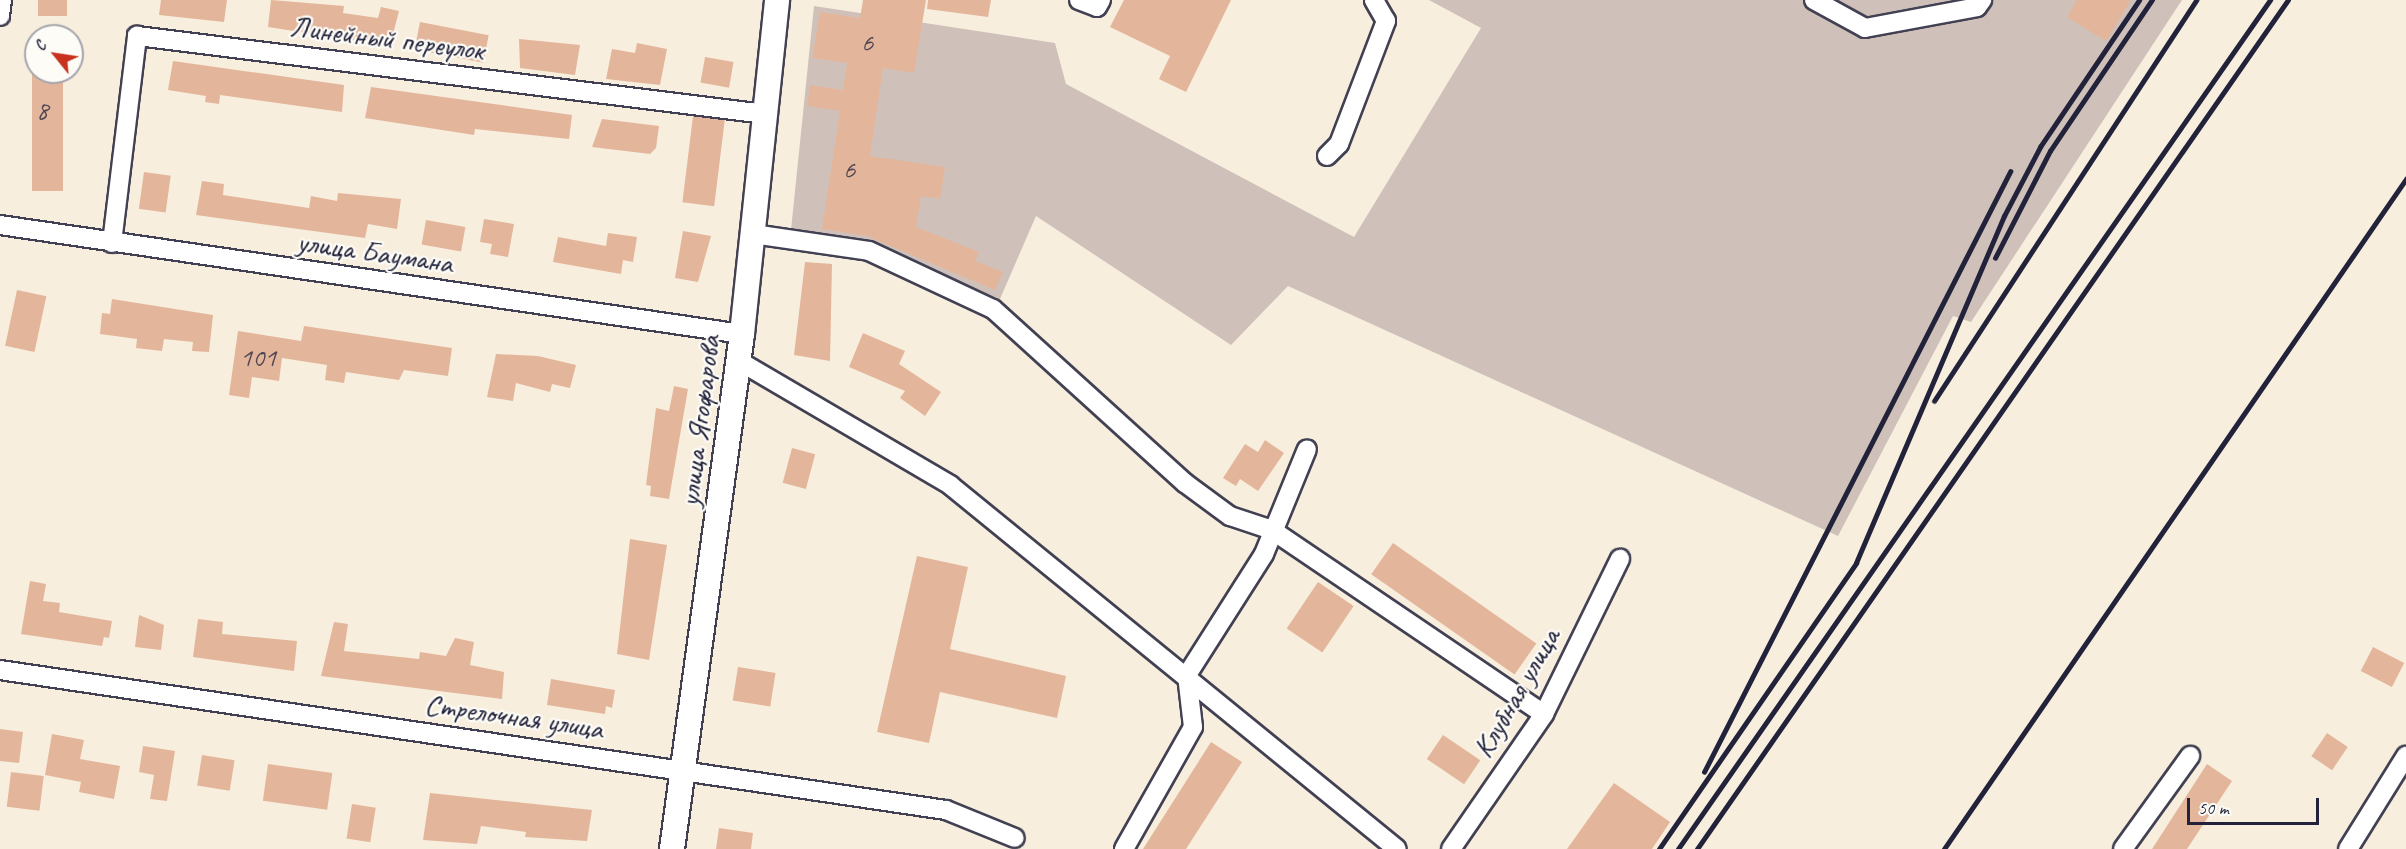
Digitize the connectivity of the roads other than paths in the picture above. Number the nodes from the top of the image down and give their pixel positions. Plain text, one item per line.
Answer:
1 (2, 0) edge
2 (777, 0) edge
3 (1078, 0) edge
4 (1101, 0) edge
5 (1374, 0) edge
6 (1814, 0) edge
7 (1982, 0) edge
8 (0, 16) edge
9 (765, 114) junction
10 (1327, 156) dead end
11 (0, 225) edge
12 (753, 234) junction
13 (112, 243) junction
14 (742, 334) junction
15 (739, 360) junction
16 (1307, 449) dead end
17 (1272, 530) junction
18 (1620, 559) dead end
19 (0, 670) edge
20 (1187, 675) junction
21 (1544, 714) junction
22 (2190, 756) dead end
23 (2406, 756) edge
24 (686, 769) junction
25 (1015, 838) dead end
26 (672, 849) edge
27 (1124, 849) edge
28 (1397, 849) edge
29 (1451, 849) edge
30 (2123, 849) edge
31 (2348, 849) edge

1 - 8 street
2 - 9 main road, улица Ягофарова
3 - 4 street
5 - 10 street
6 - 7 street
9 - 12 main road, улица Ягофарова
9 - 13 street, Линейный переулок
11 - 13 street, улица Баумана
12 - 14 main road, улица Ягофарова
12 - 17 street
13 - 14 street, улица Баумана
14 - 15 main road, улица Ягофарова
15 - 20 street
15 - 24 main road, улица Ягофарова
16 - 17 street
17 - 20 street
17 - 21 street
18 - 21 street, Клубная улица
19 - 24 street, Стрелочная улица
20 - 27 street
20 - 28 street
21 - 29 street, Клубная улица
22 - 30 street
23 - 31 street
24 - 25 street, Стрелочная улица
24 - 26 main road, улица Ягофарова

